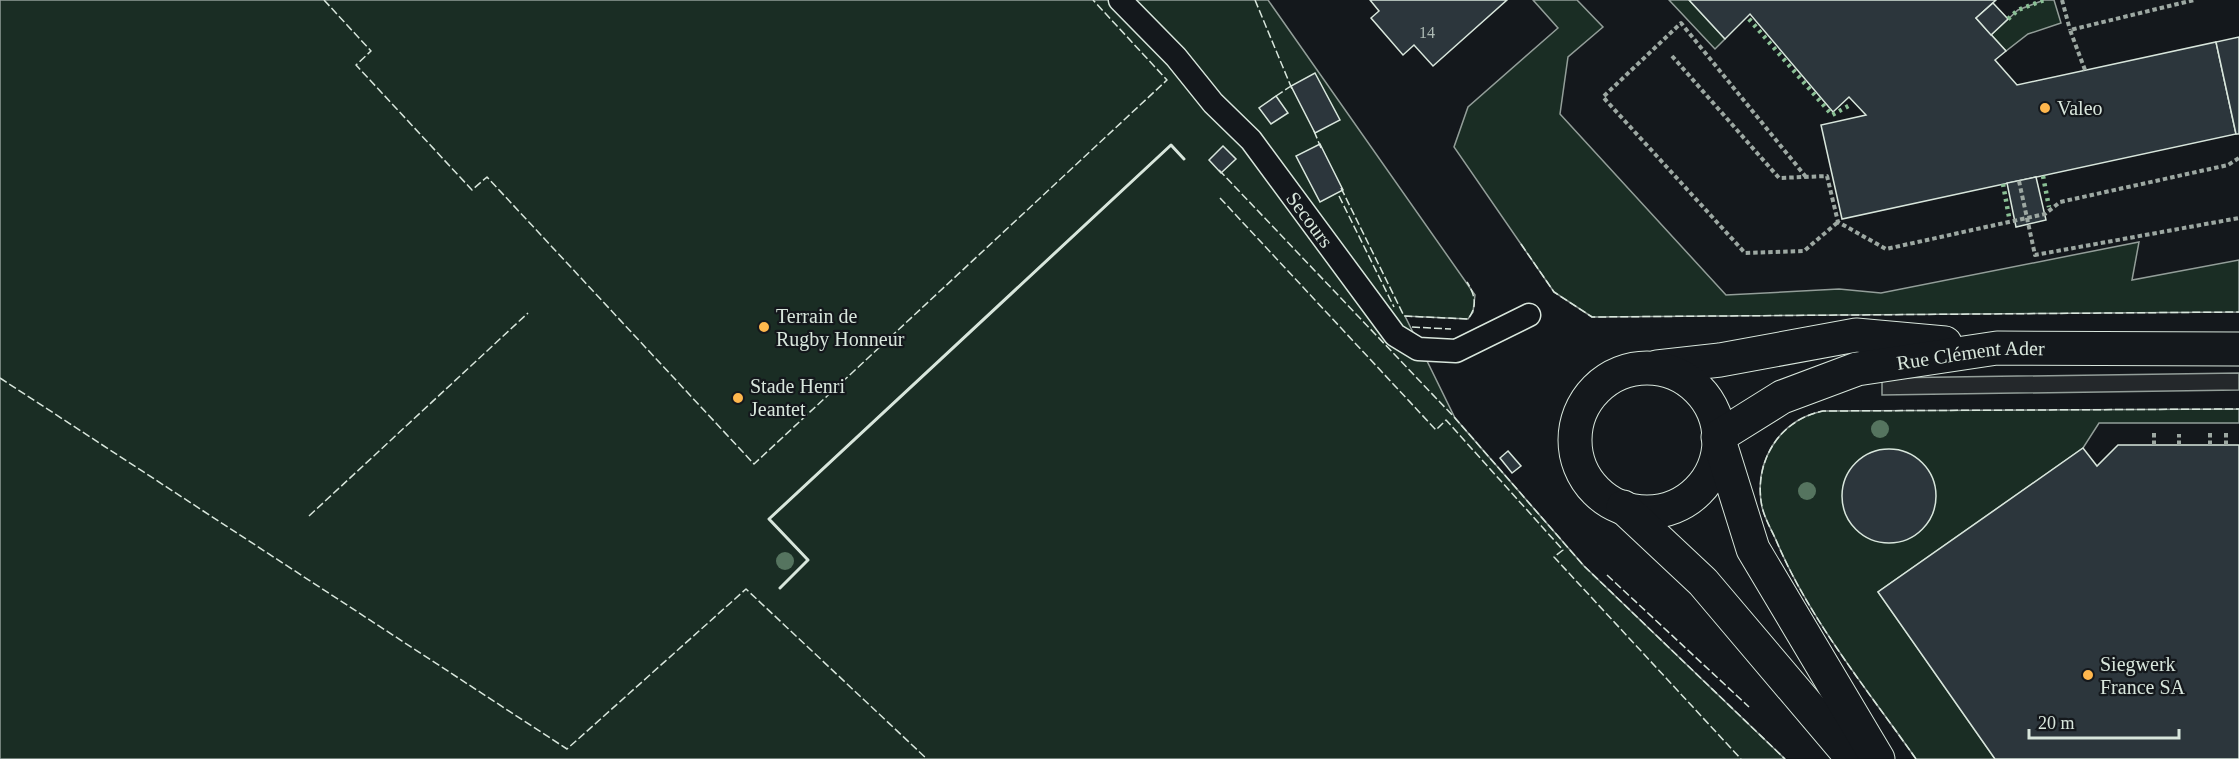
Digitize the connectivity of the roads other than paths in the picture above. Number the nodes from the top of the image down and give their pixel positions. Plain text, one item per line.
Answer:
1 (1120, 0) edge
2 (1529, 315) dead end
3 (1997, 348) junction
4 (2239, 348) edge
5 (1650, 368) junction
6 (1718, 437) junction
7 (1623, 507) junction
8 (1853, 759) edge
9 (1878, 759) edge

1 - 2 lane, Secours
3 - 4 street, Rue Clément Ader
3 - 5 street
3 - 6 street, Rue Clément Ader
5 - 6 street
5 - 7 street
6 - 7 street
6 - 9 street
7 - 8 street

